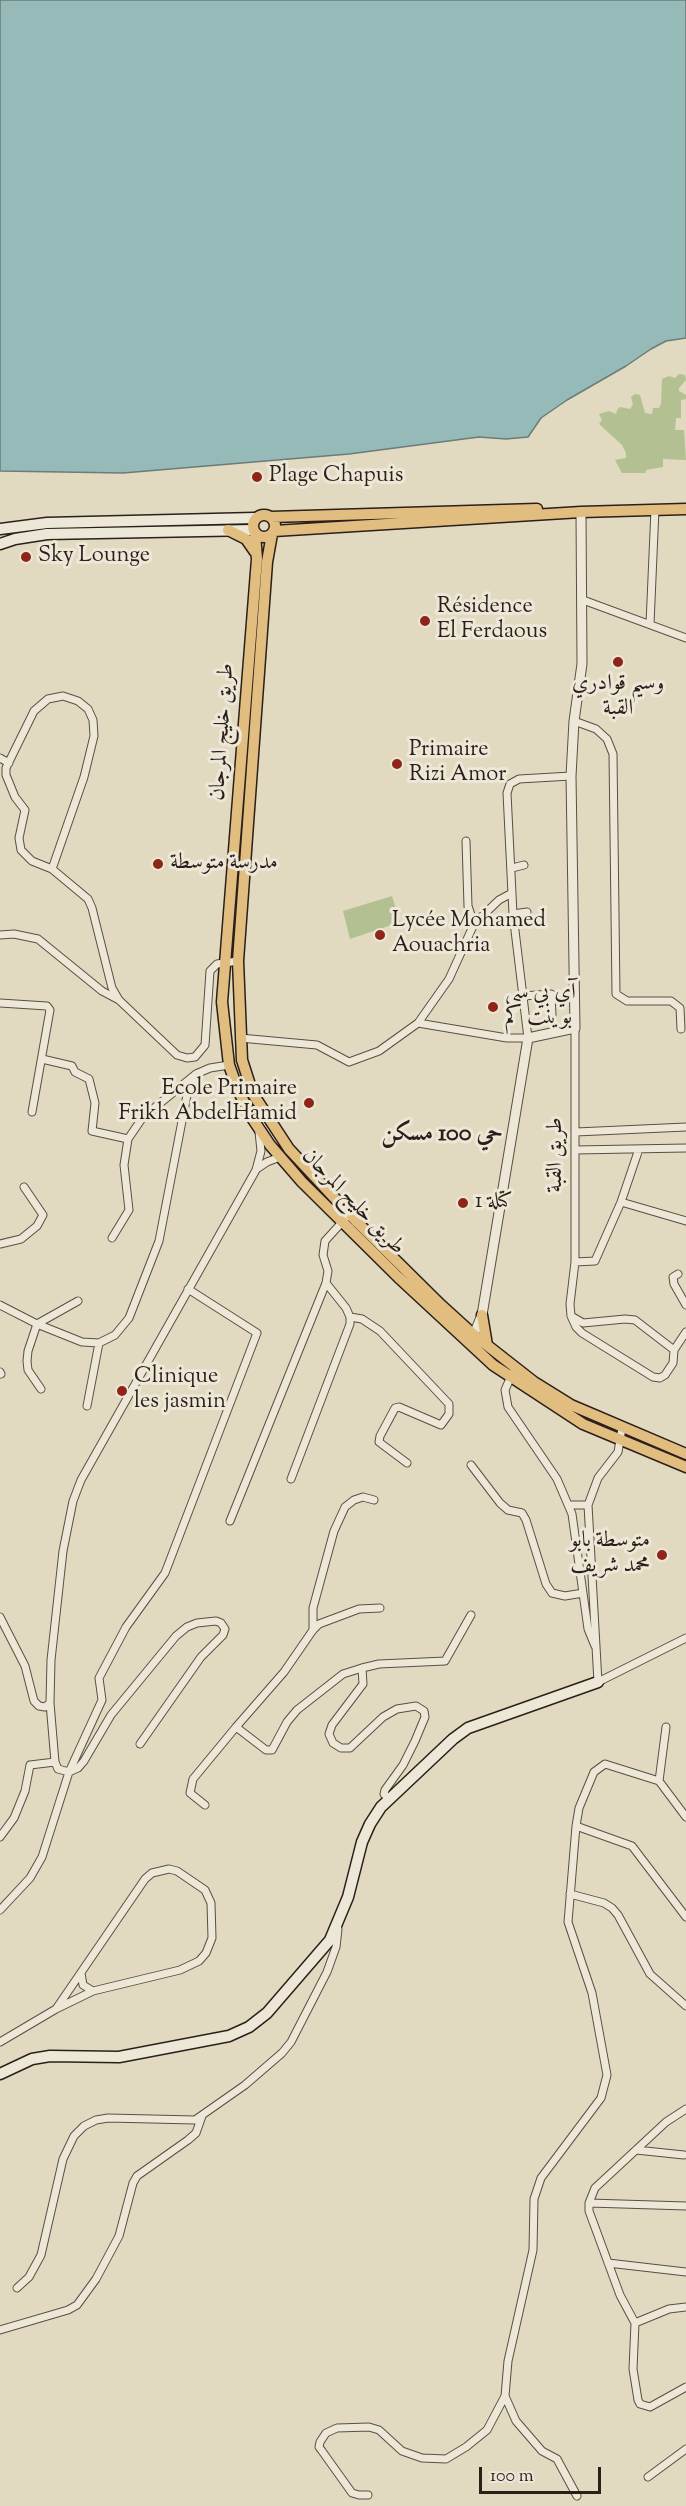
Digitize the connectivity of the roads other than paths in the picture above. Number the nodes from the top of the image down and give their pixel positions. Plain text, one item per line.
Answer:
1 (655, 509) junction
2 (686, 509) edge
3 (581, 512) junction
4 (271, 517) junction
5 (255, 518) junction
6 (297, 528) junction
7 (0, 529) edge
8 (228, 530) junction
9 (254, 532) junction
10 (273, 532) junction
11 (0, 544) edge
12 (262, 561) junction
13 (583, 600) junction
14 (650, 624) junction
15 (686, 638) edge
16 (574, 721) junction
17 (0, 758) edge
18 (9, 763) junction
19 (571, 776) junction
20 (244, 797) junction
21 (466, 841) dead end
22 (524, 866) dead end
23 (512, 868) junction
24 (52, 869) junction
25 (512, 893) junction
26 (527, 912) dead end
27 (513, 914) junction
28 (474, 924) junction
29 (0, 934) edge
30 (225, 961) junction
31 (238, 961) junction
32 (523, 996) junction
33 (119, 1000) junction
34 (0, 1004) edge
35 (552, 1015) dead end
36 (418, 1023) junction
37 (575, 1028) junction
38 (681, 1029) dead end
39 (240, 1038) junction
40 (528, 1038) junction
41 (42, 1059) junction
42 (229, 1065) junction
43 (196, 1074) junction
44 (32, 1112) dead end
45 (270, 1121) junction
46 (686, 1127) edge
47 (259, 1128) junction
48 (576, 1132) junction
49 (128, 1139) junction
50 (686, 1148) edge
51 (639, 1149) junction
52 (576, 1150) junction
53 (280, 1157) junction
54 (256, 1170) junction
55 (24, 1187) dead end
56 (621, 1202) junction
57 (346, 1218) junction
58 (686, 1221) edge
59 (112, 1238) dead end
60 (0, 1244) edge
61 (574, 1262) junction
62 (678, 1274) dead end
63 (326, 1282) junction
64 (188, 1289) junction
65 (78, 1301) dead end
66 (0, 1305) edge
67 (686, 1305) edge
68 (482, 1315) junction
69 (571, 1316) junction
70 (350, 1317) junction
71 (37, 1324) junction
72 (464, 1325) junction
73 (686, 1332) edge
74 (471, 1340) junction
75 (99, 1343) junction
76 (487, 1345) junction
77 (674, 1350) junction
78 (513, 1373) junction
79 (41, 1389) dead end
80 (87, 1406) dead end
81 (622, 1428) junction
82 (621, 1441) junction
83 (686, 1454) edge
84 (407, 1463) dead end
85 (471, 1465) dead end
86 (686, 1467) edge
87 (291, 1479) dead end
88 (374, 1500) dead end
89 (569, 1505) junction
90 (588, 1505) junction
91 (230, 1521) dead end
92 (583, 1593) junction
93 (380, 1608) dead end
94 (471, 1615) dead end
95 (0, 1617) edge
96 (313, 1630) junction
97 (686, 1638) edge
98 (596, 1648) junction
99 (362, 1668) junction
100 (598, 1682) junction
101 (50, 1703) junction
102 (236, 1727) junction
103 (666, 1727) dead end
104 (140, 1744) dead end
105 (55, 1762) junction
106 (69, 1772) junction
107 (659, 1781) junction
108 (389, 1799) junction
109 (205, 1805) dead end
110 (683, 1808) edge
111 (686, 1817) edge
112 (576, 1826) junction
113 (0, 1838) edge
114 (570, 1894) junction
115 (0, 1910) edge
116 (686, 1917) edge
117 (339, 1920) junction
118 (81, 1972) junction
119 (93, 1991) junction
120 (686, 2006) edge
121 (56, 2009) junction
122 (0, 2042) edge
123 (0, 2074) edge
124 (686, 2109) edge
125 (202, 2116) junction
126 (636, 2150) junction
127 (684, 2155) dead end
128 (589, 2203) junction
129 (686, 2206) edge
130 (608, 2263) junction
131 (686, 2272) edge
132 (17, 2288) dead end
133 (686, 2307) edge
134 (635, 2323) junction
135 (0, 2330) edge
136 (686, 2387) edge
137 (505, 2396) junction
138 (686, 2449) edge
139 (648, 2477) dead end
140 (368, 2495) dead end
141 (577, 2496) dead end

1 - 2 main road
1 - 3 main road
1 - 14 street
3 - 4 main road
3 - 6 main road
3 - 13 street
4 - 5 main road
4 - 10 main road
5 - 7 main road
5 - 9 main road
6 - 10 main road
6 - 12 main road
8 - 9 main road
8 - 11 main road
8 - 12 main road
9 - 10 main road
9 - 12 main road, طريق خليج المرجان
10 - 12 main road, طريق خليج المرجان
12 - 20 main road, طريق خليج المرجان
13 - 14 street
13 - 16 street
14 - 15 street
16 - 19 street
16 - 38 street
17 - 18 street
18 - 24 street
18 - 24 street
19 - 23 street
19 - 37 street
20 - 30 main road, طريق خليج المرجان
20 - 31 main road, طريق خليج المرجان
21 - 28 street
22 - 23 street
23 - 25 street
24 - 33 street
25 - 27 street
25 - 28 street
26 - 27 street
27 - 32 street
28 - 36 street
29 - 33 street
30 - 31 street
30 - 33 street
30 - 42 main road, طريق خليج المرجان
31 - 39 main road, طريق خليج المرجان
32 - 35 street
32 - 40 street
34 - 41 street
36 - 39 street
36 - 40 street
37 - 40 street
37 - 48 street, طريق القبة
39 - 45 main road, طريق خليج المرجان
40 - 68 street
41 - 44 street
41 - 49 street
42 - 43 street
42 - 47 main road, طريق خليج المرجان
43 - 49 street
43 - 75 street
45 - 47 main road
45 - 57 main road, طريق خليج المرجان
46 - 48 street
47 - 53 main road, طريق خليج المرجان
47 - 54 street
48 - 52 street, طريق القبة
49 - 59 street
50 - 51 street
51 - 52 street
51 - 56 street
52 - 61 street, طريق القبة
53 - 54 street
53 - 57 main road, طريق خليج المرجان
54 - 64 street
55 - 60 street
56 - 58 street
56 - 61 street
57 - 63 street
57 - 72 main road, طريق خليج المرجان
57 - 74 main road, طريق خليج المرجان
61 - 69 street, طريق القبة
62 - 67 street
63 - 70 street
63 - 91 street
64 - 101 street
64 - 106 street
65 - 71 street
66 - 71 street
68 - 72 main road
68 - 74 street
68 - 76 main road
69 - 77 street
69 - 77 street
70 - 84 street
70 - 87 street
71 - 75 street
71 - 79 street
72 - 74 main road, طريق خليج المرجان
73 - 77 street
74 - 76 main road, طريق خليج المرجان
74 - 78 main road, طريق خليج المرجان
75 - 80 street
76 - 78 main road, طريق خليج المرجان
78 - 81 main road, طريق خليج المرجان
78 - 82 main road, طريق خليج المرجان
78 - 89 street
81 - 82 street
81 - 83 main road, طريق خليج المرجان
82 - 86 main road, طريق خليج المرجان
82 - 90 street
85 - 92 street
88 - 96 street
89 - 90 street
89 - 92 street
90 - 98 street
92 - 98 street
93 - 96 street
94 - 99 street
95 - 101 street
96 - 102 street
97 - 100 street
98 - 100 street
99 - 102 street
99 - 108 street
100 - 108 main road
101 - 105 street
102 - 109 street
103 - 107 street
104 - 106 street
105 - 106 street
105 - 113 street
106 - 115 street
107 - 110 street
107 - 112 street
108 - 117 main road
110 - 111 street
112 - 114 street
112 - 116 street
114 - 120 street
114 - 137 street
117 - 123 main road
117 - 125 street
118 - 119 street
118 - 119 street
118 - 121 street
119 - 121 street
121 - 122 street
124 - 126 street
125 - 132 street
125 - 135 street
126 - 127 street
126 - 128 street
128 - 129 street
128 - 130 street
130 - 131 street
130 - 134 street
133 - 134 street
134 - 136 street
137 - 140 street
137 - 141 street
138 - 139 street

